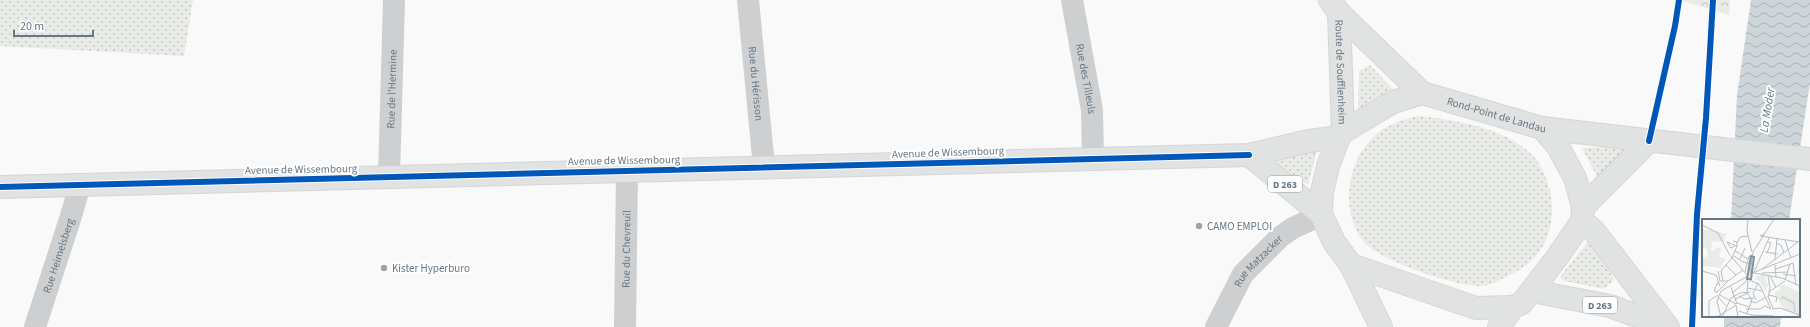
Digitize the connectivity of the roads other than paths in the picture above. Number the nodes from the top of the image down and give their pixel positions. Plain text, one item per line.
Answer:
1 (394, 0) edge
2 (748, 0) edge
3 (1072, 0) edge
4 (1334, 7) edge
5 (1422, 93) junction
6 (1542, 128) junction
7 (1341, 134) junction
8 (1649, 141) junction
9 (1249, 155) junction
10 (1093, 158) junction
11 (1810, 159) edge
12 (764, 167) junction
13 (627, 171) junction
14 (389, 177) junction
15 (80, 184) junction
16 (0, 187) edge
17 (1582, 214) junction
18 (1321, 215) junction
19 (1351, 265) junction
20 (1532, 291) junction
21 (1513, 307) junction
22 (35, 327) edge
23 (625, 327) edge
24 (1216, 327) edge
25 (1381, 327) edge
26 (1499, 327) edge
27 (1667, 327) edge

1 - 14 street, Rue de l'Hermine
2 - 12 street, Rue du Hérisson
3 - 10 street, Rue des Tilleuls
4 - 5 main road, Route de Soufflenheim
4 - 7 main road, Route de Soufflenheim
5 - 6 main road, Rond-Point de Landau
5 - 7 main road
6 - 8 main road
6 - 17 main road, Rond-Point de Landau
7 - 9 main road, Avenue de Wissembourg
7 - 18 main road
8 - 11 main road
8 - 17 main road
9 - 10 main road, Avenue de Wissembourg
9 - 18 main road, D 263
10 - 12 main road, Avenue de Wissembourg
12 - 13 main road, Avenue de Wissembourg
13 - 14 main road, Avenue de Wissembourg
13 - 23 street, Rue du Chevreuil
14 - 15 main road, Avenue de Wissembourg
15 - 16 main road, Avenue de Wissembourg
15 - 22 street, Rue Heimelsberg
17 - 20 main road
17 - 27 main road, D 263
18 - 19 main road
18 - 24 street, Rue Matzacker
19 - 21 main road
19 - 25 main road
20 - 21 main road
20 - 27 main road, D 263
21 - 26 main road

